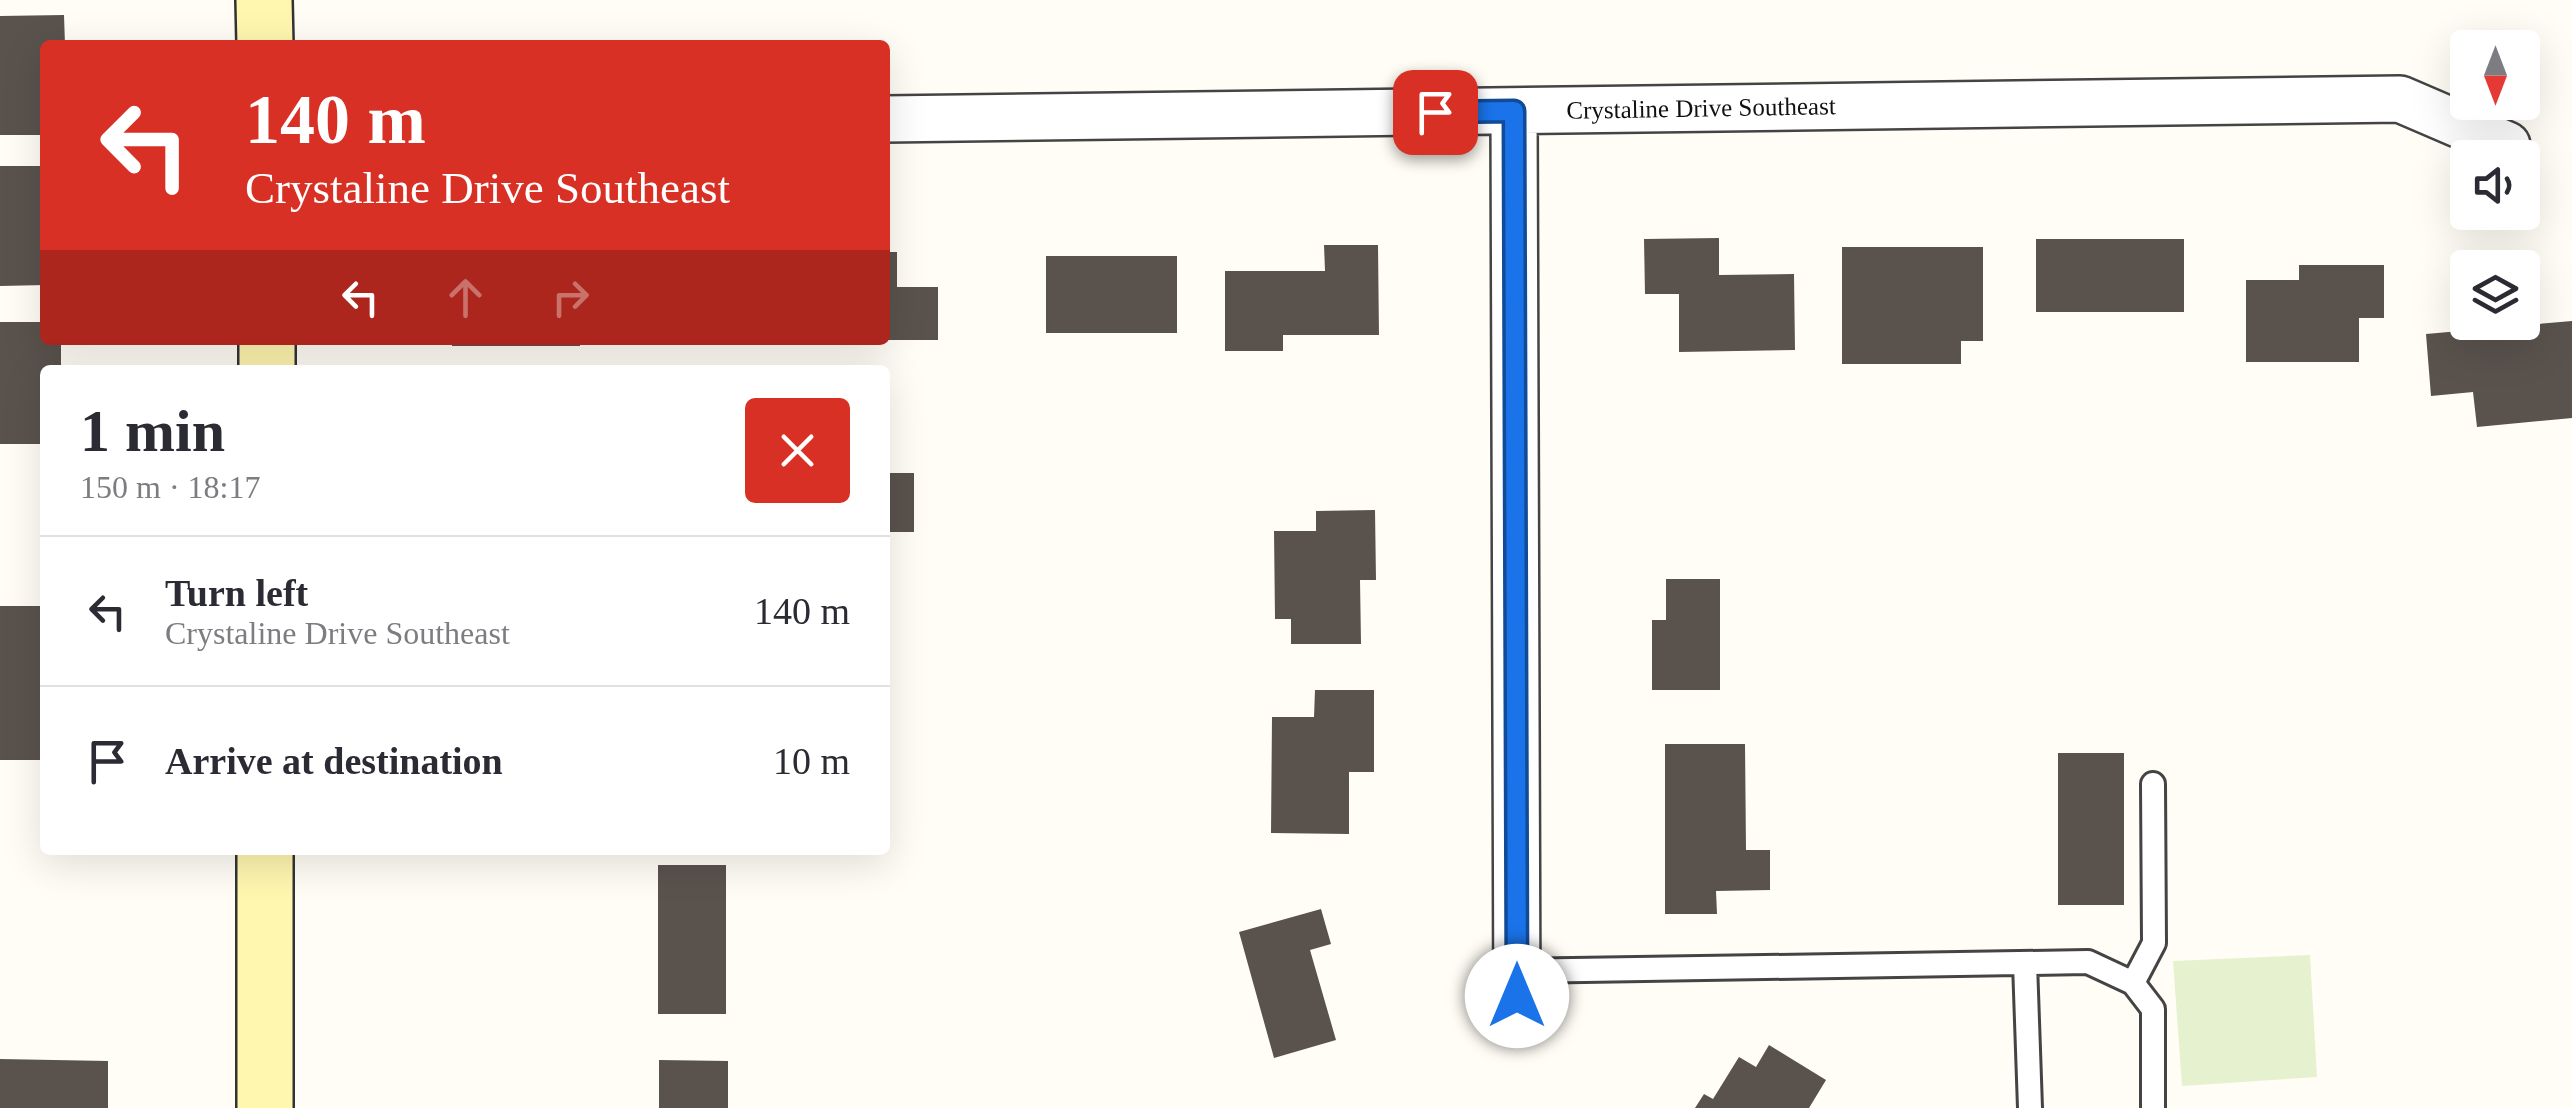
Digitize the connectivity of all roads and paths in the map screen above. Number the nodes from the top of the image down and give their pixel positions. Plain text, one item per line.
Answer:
1 (264, 0) edge
2 (265, 40) edge
3 (1514, 111) junction
4 (890, 119) edge
5 (2494, 140) edge
6 (2153, 784) dead end
7 (266, 855) edge
8 (2025, 962) junction
9 (1516, 971) junction
10 (2133, 983) junction
11 (1517, 1021) dead end
12 (265, 1108) edge
13 (2030, 1108) edge
14 (2153, 1108) edge

1 - 2 street
3 - 4 street, Crystaline Drive Southeast
3 - 5 street, Crystaline Drive Southeast
3 - 9 street
6 - 10 lane
7 - 12 street
8 - 9 lane
8 - 10 lane
8 - 13 lane
9 - 11 street
10 - 14 lane

